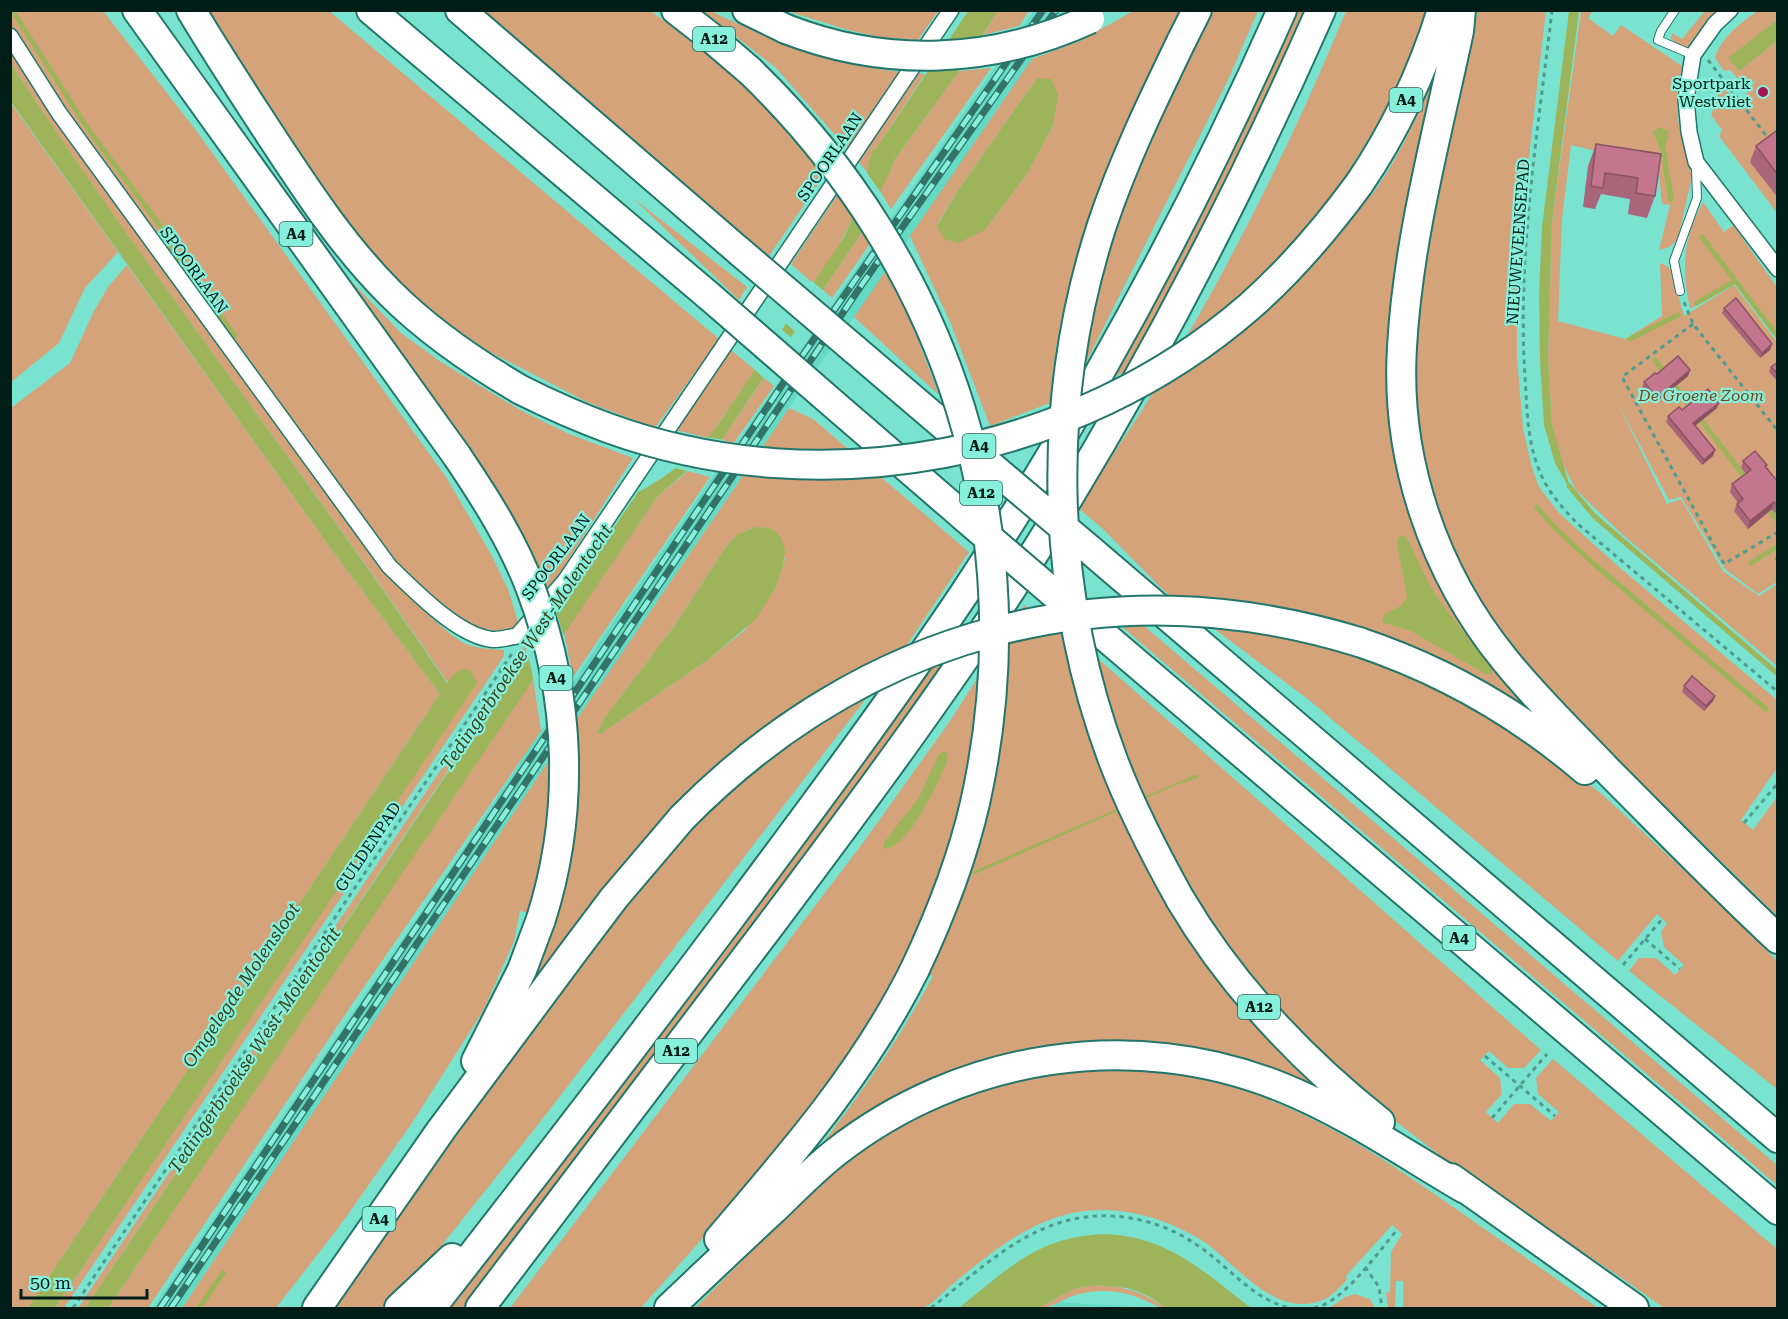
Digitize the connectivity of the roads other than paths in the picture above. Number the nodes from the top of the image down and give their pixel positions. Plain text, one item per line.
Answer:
1 (137, 10) edge
2 (185, 10) edge
3 (191, 10) edge
4 (371, 10) edge
5 (460, 10) edge
6 (676, 10) edge
7 (747, 10) edge
8 (951, 10) edge
9 (1105, 10) edge
10 (1197, 10) edge
11 (1282, 10) edge
12 (1321, 10) edge
13 (1442, 10) edge
14 (1461, 10) edge
15 (1675, 10) edge
16 (1730, 10) edge
17 (10, 36) edge
18 (207, 37) junction
19 (1695, 51) junction
20 (1696, 162) junction
21 (302, 214) junction
22 (1778, 269) edge
23 (1680, 291) road end
24 (1712, 878) junction
25 (1778, 939) edge
26 (1653, 1030) junction
27 (1778, 1120) edge
28 (441, 1130) junction
29 (1778, 1138) edge
30 (534, 1177) junction
31 (1465, 1189) junction
32 (1778, 1210) edge
33 (317, 1308) edge
34 (399, 1308) edge
35 (431, 1308) edge
36 (480, 1308) edge
37 (658, 1308) edge
38 (669, 1308) edge
39 (1634, 1308) edge

1 - 21 highway, A4
2 - 18 highway, A4
3 - 18 highway, A4
4 - 32 highway, A4, bridge
5 - 26 highway, A4, bridge
6 - 37 highway, A12, bridge
7 - 9 highway, A12, bridge
8 - 17 street, SPOORLAAN
10 - 31 highway, A12, bridge
11 - 30 highway, A12
12 - 36 highway, A12
13 - 21 highway, A4, bridge
14 - 24 highway, A4
15 - 19 lane
16 - 19 street
18 - 21 highway, A4
19 - 20 street
20 - 22 street
20 - 23 lane
21 - 28 highway, A4, bridge
24 - 25 highway, A4
24 - 28 highway, A4, bridge
26 - 27 highway, A4
26 - 29 highway, A4
28 - 33 highway, A4
30 - 34 highway, A12
30 - 35 highway, A12
31 - 38 highway, A12
31 - 39 highway, A12

